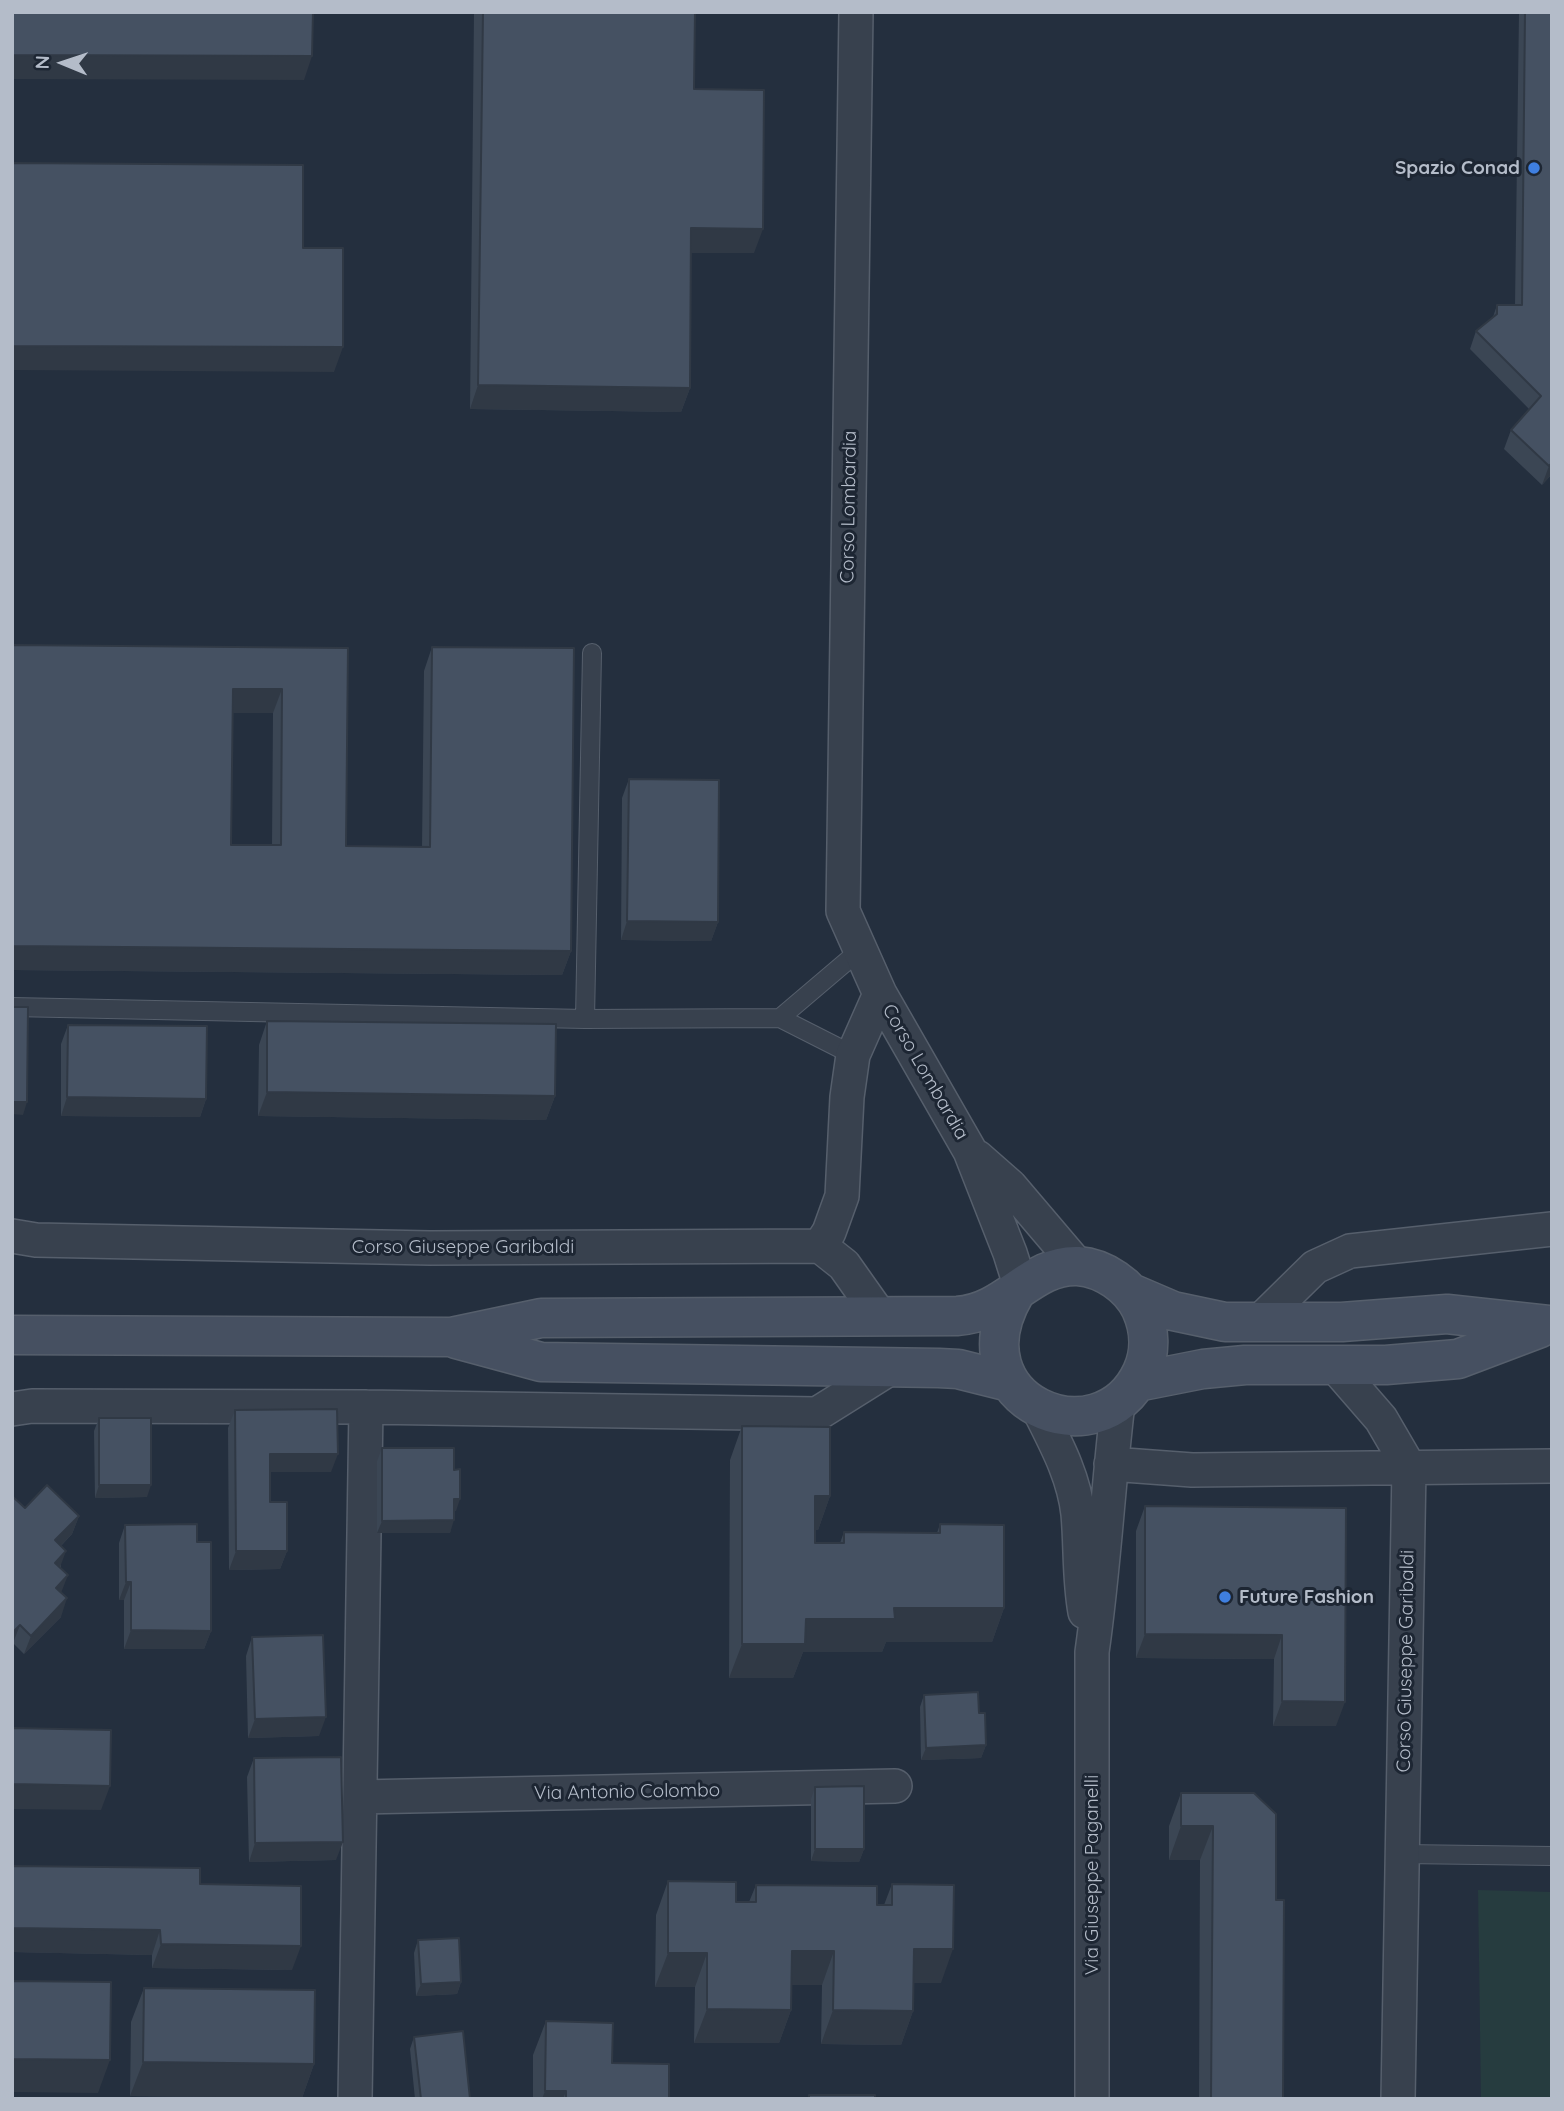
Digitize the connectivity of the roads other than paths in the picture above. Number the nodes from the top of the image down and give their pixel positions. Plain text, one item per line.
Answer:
1 (856, 12) edge
2 (592, 653) dead end
3 (860, 950) junction
4 (880, 994) junction
5 (12, 1007) edge
6 (780, 1018) junction
7 (585, 1019) junction
8 (853, 1055) junction
9 (970, 1151) junction
10 (1552, 1229) edge
11 (12, 1236) edge
12 (820, 1246) junction
13 (1078, 1266) junction
14 (1018, 1291) junction
15 (1131, 1293) junction
16 (880, 1316) junction
17 (1259, 1322) junction
18 (1550, 1324) edge
19 (12, 1335) edge
20 (451, 1337) junction
21 (1335, 1366) junction
22 (892, 1367) junction
23 (1010, 1382) junction
24 (1127, 1392) junction
25 (366, 1407) junction
26 (1038, 1408) junction
27 (12, 1409) edge
28 (1111, 1464) junction
29 (1552, 1465) edge
30 (1409, 1467) junction
31 (1092, 1652) junction
32 (895, 1786) dead end
33 (360, 1797) junction
34 (1403, 1854) junction
35 (1552, 1856) edge
36 (355, 2099) edge
37 (1092, 2099) edge
38 (1398, 2099) edge

1 - 3 street, Corso Lombardia
2 - 7 lane
3 - 4 street, Corso Lombardia
3 - 6 lane
4 - 8 street, Corso Lombardia
4 - 9 street, Corso Lombardia
5 - 7 lane
6 - 7 lane
6 - 8 lane
8 - 12 street, Corso Lombardia
9 - 13 street, Corso Lombardia
9 - 14 street, Corso Lombardia
10 - 17 street
11 - 12 street, Corso Giuseppe Garibaldi
12 - 16 street
13 - 14 street
13 - 15 street
14 - 16 street
14 - 23 street
15 - 17 street
15 - 24 street
16 - 20 street
17 - 18 street
18 - 21 street
19 - 20 street
20 - 22 street
21 - 24 street
21 - 30 street
22 - 23 street
22 - 25 street
23 - 26 street
24 - 26 street
24 - 28 street, Via Giuseppe Paganelli
25 - 27 street
25 - 33 street
26 - 31 street, Via Giuseppe Paganelli
28 - 30 street
28 - 31 street, Via Giuseppe Paganelli
29 - 30 street
30 - 34 street, Corso Giuseppe Garibaldi
31 - 37 street, Via Giuseppe Paganelli
32 - 33 street, Via Antonio Colombo
33 - 36 street
34 - 35 lane
34 - 38 street, Corso Giuseppe Garibaldi

